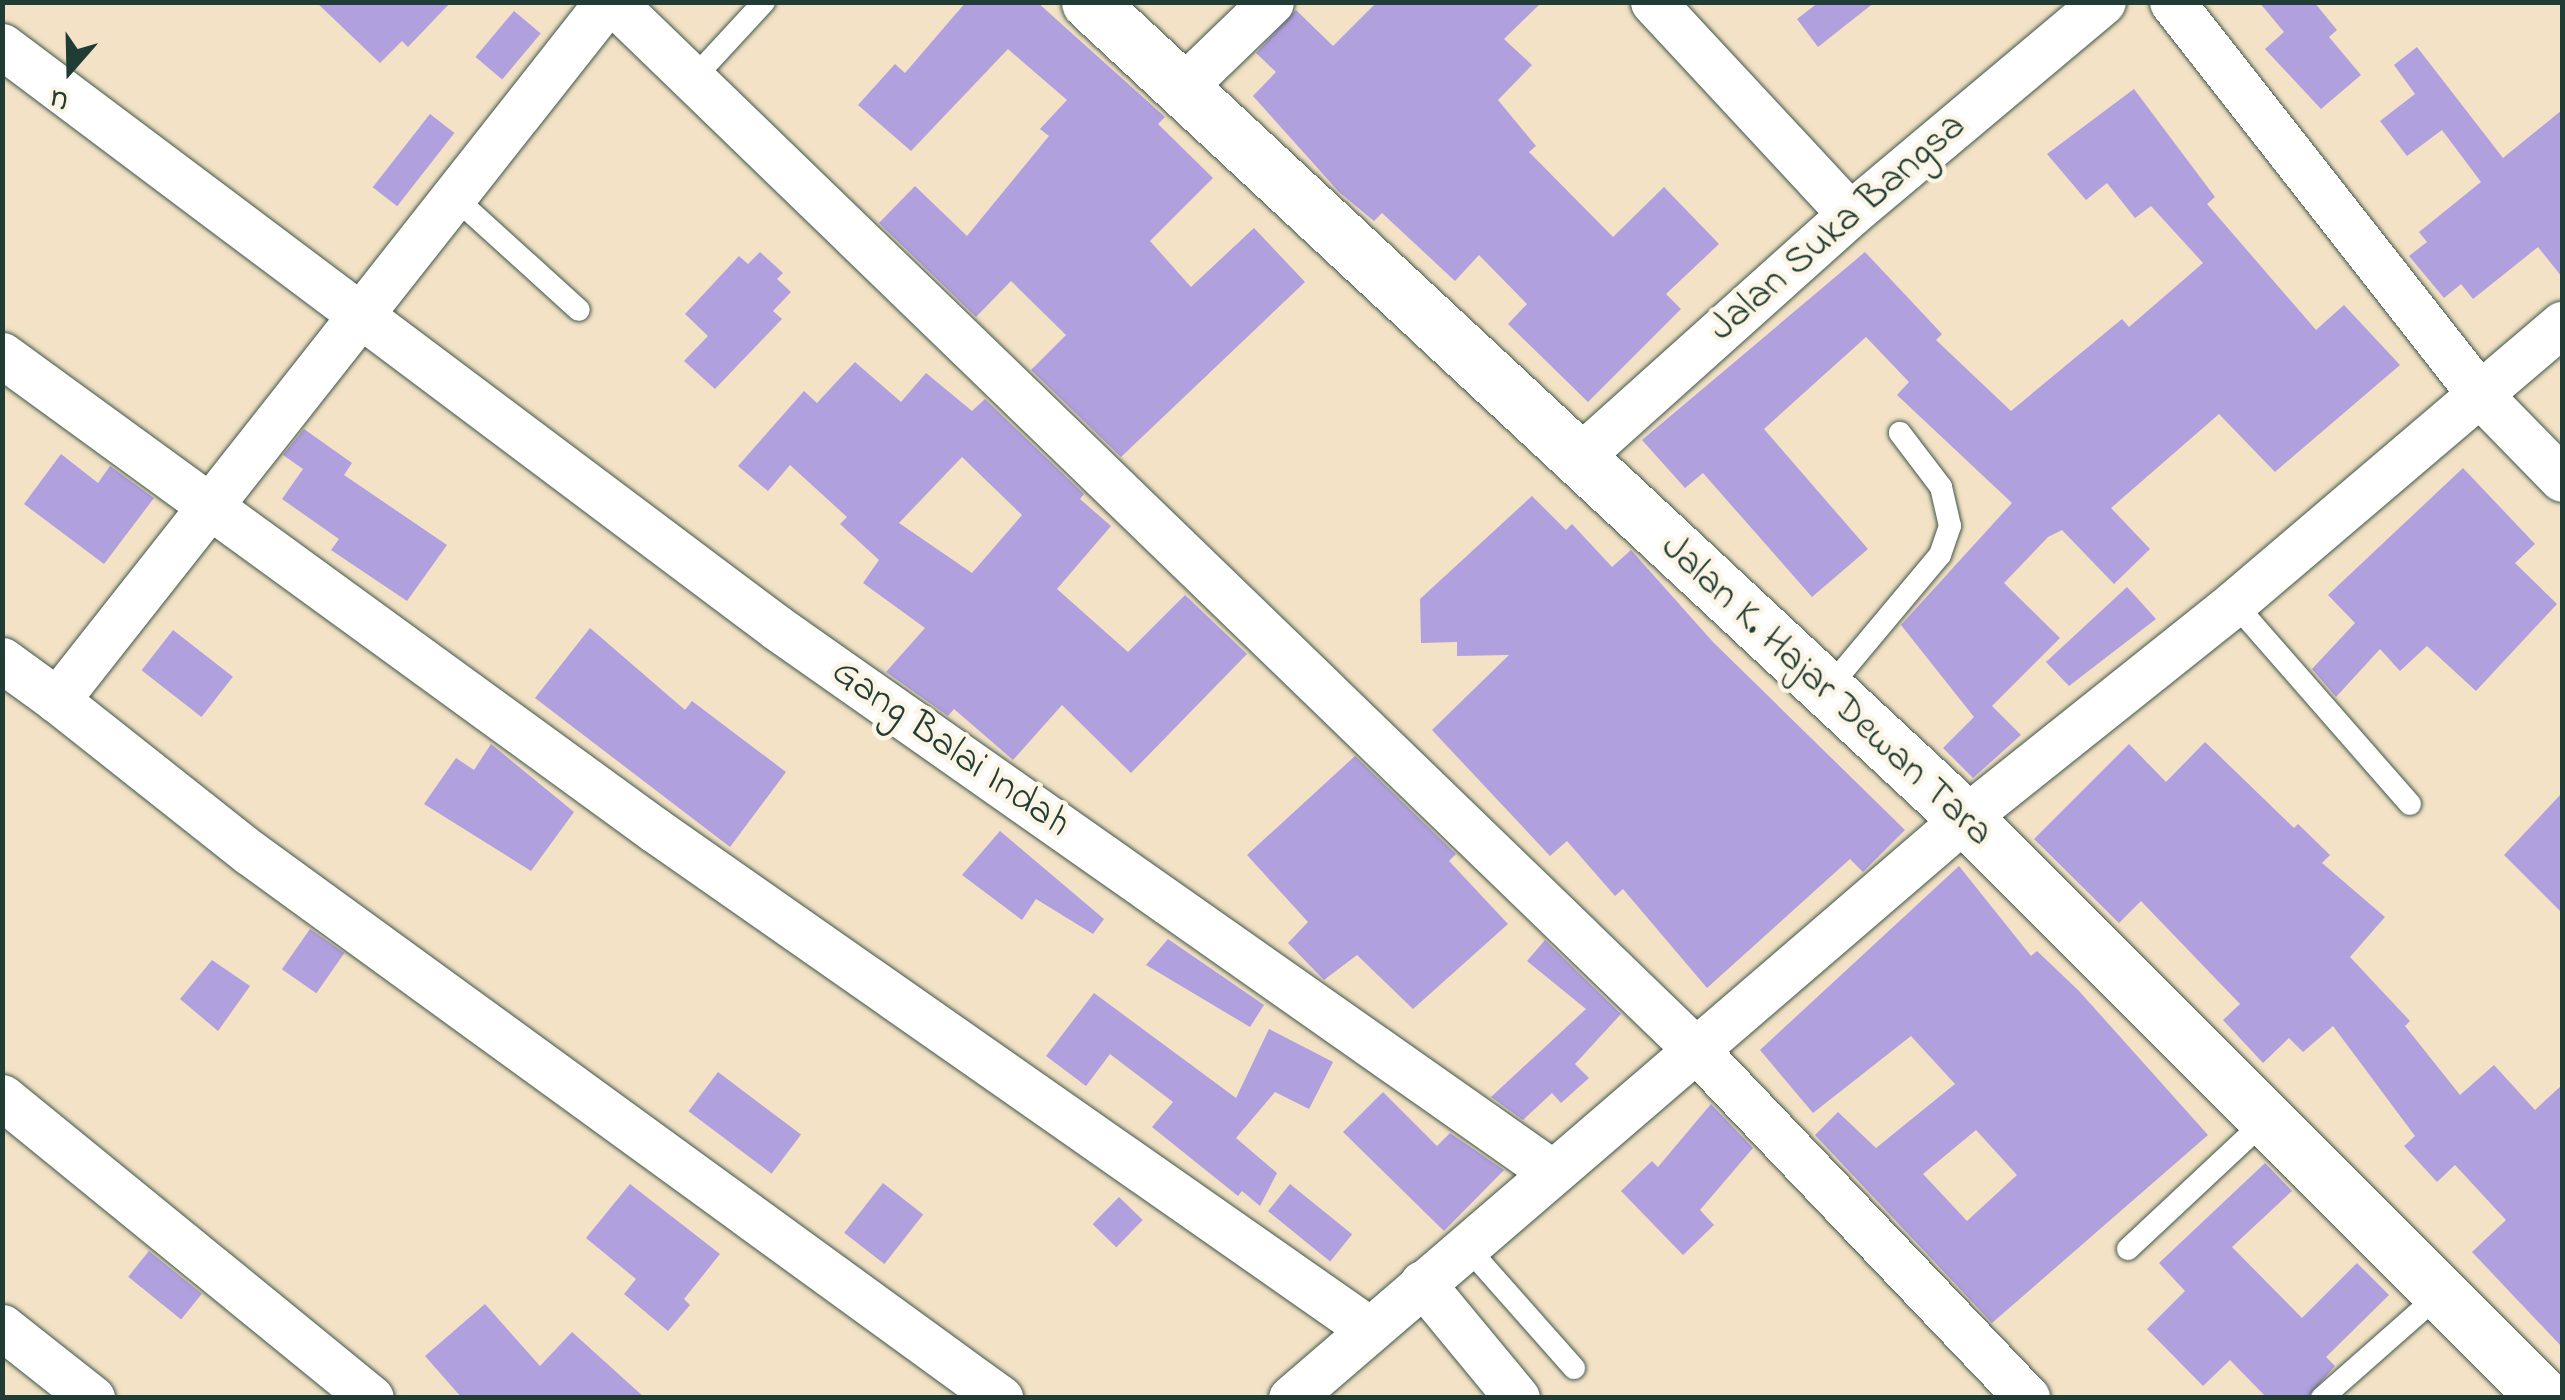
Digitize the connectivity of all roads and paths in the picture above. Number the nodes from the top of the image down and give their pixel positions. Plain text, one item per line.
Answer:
1 (610, 2) edge
2 (764, 2) edge
3 (1089, 2) edge
4 (1272, 2) edge
5 (1653, 2) edge
6 (2104, 2) edge
7 (2172, 2) edge
8 (2, 46) edge
9 (692, 80) junction
10 (1181, 89) junction
11 (452, 195) junction
12 (1850, 214) junction
13 (579, 310) dead end
14 (356, 316) junction
15 (2562, 324) edge
16 (2, 355) edge
17 (2480, 394) junction
18 (1900, 433) dead end
19 (1576, 459) junction
20 (2562, 479) edge
21 (208, 502) junction
22 (2234, 603) junction
23 (2, 660) edge
24 (1828, 690) junction
25 (58, 700) junction
26 (2410, 804) dead end
27 (1966, 818) junction
28 (1696, 1051) junction
29 (2, 1096) edge
30 (2267, 1119) junction
31 (1552, 1172) junction
32 (1466, 1246) junction
33 (2128, 1248) dead end
34 (1422, 1283) junction
35 (2441, 1293) junction
36 (2, 1326) edge
37 (1369, 1329) junction
38 (1574, 1368) dead end
39 (92, 1398) edge
40 (371, 1398) edge
41 (1000, 1398) edge
42 (1291, 1398) edge
43 (1517, 1398) edge
44 (2026, 1398) edge
45 (2322, 1398) edge
46 (2545, 1398) edge

1 - 9 street
1 - 11 street
2 - 9 lane
3 - 10 street, Jalan K. Hajar Dewan Tara
4 - 10 street
5 - 12 street
6 - 12 street, Jalan Suka Bangsa
7 - 17 street
8 - 14 street, Gang Balai Indah
9 - 28 street
10 - 19 street, Jalan K. Hajar Dewan Tara
11 - 13 lane
11 - 14 street
12 - 19 street, Jalan Suka Bangsa
14 - 21 street
14 - 31 street, Gang Balai Indah
15 - 17 street
16 - 21 street
17 - 20 street
17 - 22 street
18 - 24 lane
19 - 24 street, Jalan K. Hajar Dewan Tara
21 - 25 street
21 - 37 street
22 - 26 lane
22 - 27 street
23 - 25 street
24 - 27 street, Jalan K. Hajar Dewan Tara
25 - 41 street
27 - 28 street
27 - 30 street, Jalan K. Hajar Dewan Tara
28 - 31 street
28 - 44 street
29 - 40 street
30 - 33 lane
30 - 35 street, Jalan K. Hajar Dewan Tara
31 - 32 street
32 - 34 street
32 - 38 lane
34 - 37 street
34 - 43 street
35 - 45 lane
35 - 46 street, Jalan K. Hajar Dewan Tara
36 - 39 street
37 - 42 street

